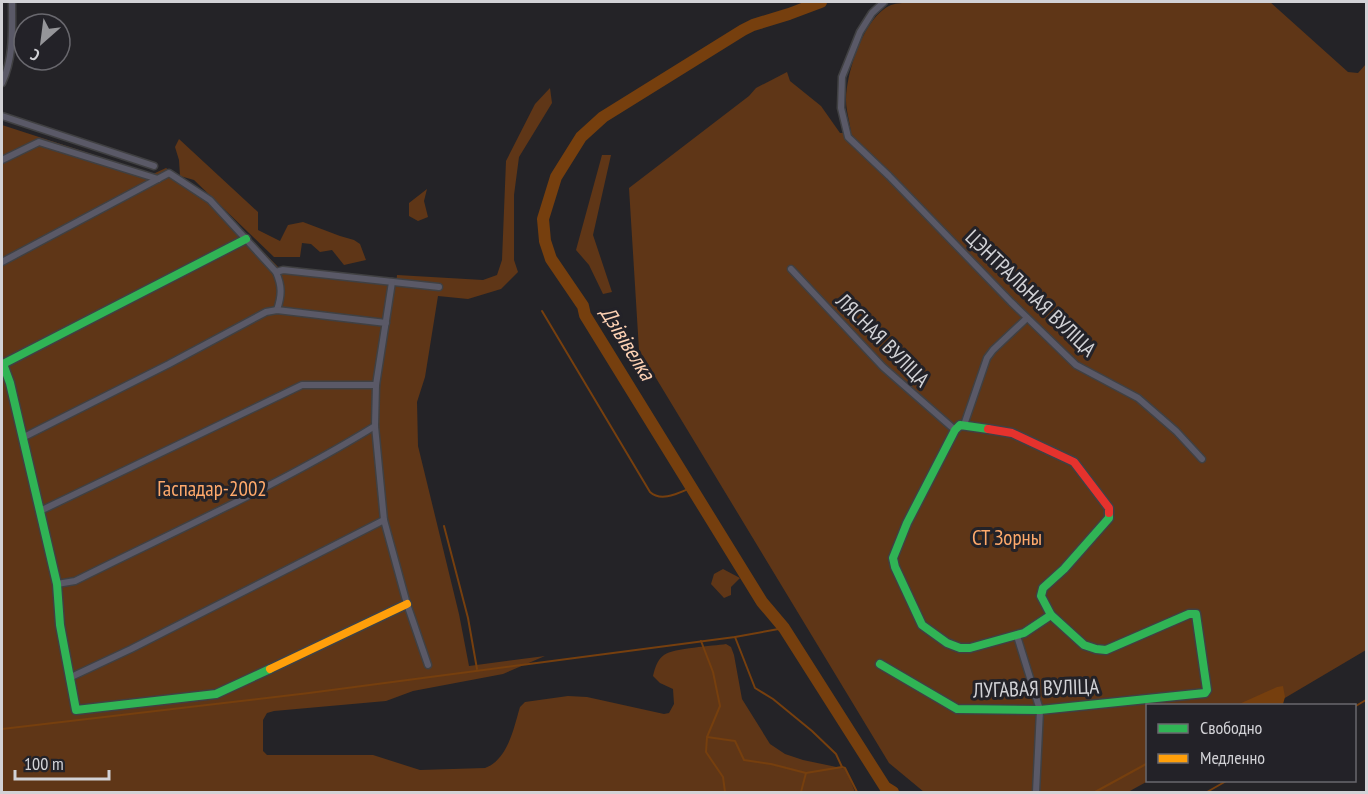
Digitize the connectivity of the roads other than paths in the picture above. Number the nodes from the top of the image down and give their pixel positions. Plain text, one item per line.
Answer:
1 (12, 2) edge
2 (884, 2) edge
3 (2, 83) edge
4 (2, 116) edge
5 (2, 160) edge
6 (154, 166) dead end
7 (158, 179) junction
8 (246, 239) junction
9 (2, 262) edge
10 (791, 269) dead end
11 (276, 272) junction
12 (392, 282) junction
13 (439, 287) dead end
14 (277, 310) junction
15 (1027, 318) junction
16 (386, 323) junction
17 (2, 364) edge
18 (376, 385) junction
19 (964, 425) junction
20 (375, 426) junction
21 (955, 430) junction
22 (22, 438) junction
23 (1202, 459) dead end
24 (40, 511) junction
25 (384, 520) junction
26 (57, 584) junction
27 (407, 604) junction
28 (1051, 615) junction
29 (1017, 636) junction
30 (880, 664) dead end
31 (428, 665) dead end
32 (69, 678) junction
33 (1040, 710) junction
34 (1036, 792) edge

1 - 3 street
2 - 15 street, ЦЭНТРАЛЬНАЯ ВУЛІЦА
4 - 6 street
5 - 7 street
7 - 8 street
7 - 9 street
8 - 11 street
8 - 17 street
10 - 21 street, ЛЯСНАЯ ВУЛІЦА
11 - 12 street
11 - 14 street
12 - 13 street
12 - 16 street
14 - 16 street
14 - 22 street
15 - 19 street
15 - 23 street, ЦЭНТРАЛЬНАЯ ВУЛІЦА
16 - 18 street
17 - 22 street
18 - 20 street
18 - 24 street
19 - 21 street
19 - 28 street
20 - 25 street
20 - 26 street
21 - 29 street
22 - 24 street
24 - 26 street
25 - 27 street
25 - 32 street
26 - 32 street
27 - 31 street
27 - 32 street
28 - 29 street
28 - 33 street, ЛУГАВАЯ ВУЛІЦА
29 - 33 street
30 - 33 street, ЛУГАВАЯ ВУЛІЦА
33 - 34 street

